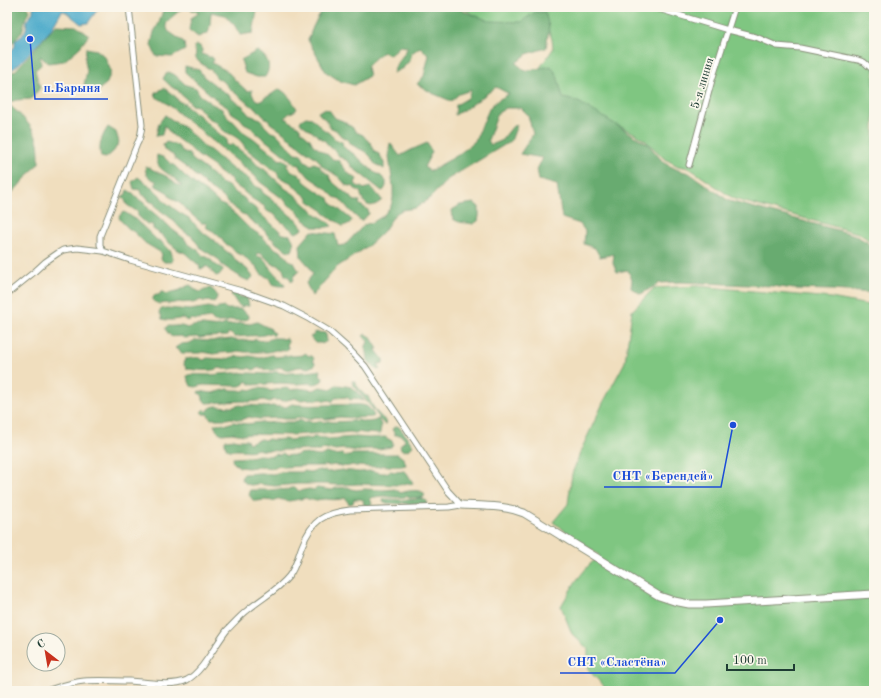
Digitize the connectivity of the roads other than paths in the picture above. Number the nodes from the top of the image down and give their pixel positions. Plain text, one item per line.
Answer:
1 (129, 7) edge
2 (652, 7) edge
3 (735, 7) edge
4 (728, 30) junction
5 (874, 71) edge
6 (689, 165) dead end
7 (102, 251) junction
8 (7, 294) edge
9 (461, 505) junction
10 (874, 594) edge
11 (46, 691) edge

1 - 7 street
2 - 4 street
3 - 4 street, 5-я линия
4 - 5 street
4 - 6 street, 5-я линия
7 - 8 street
7 - 9 street
9 - 10 street
9 - 11 street

